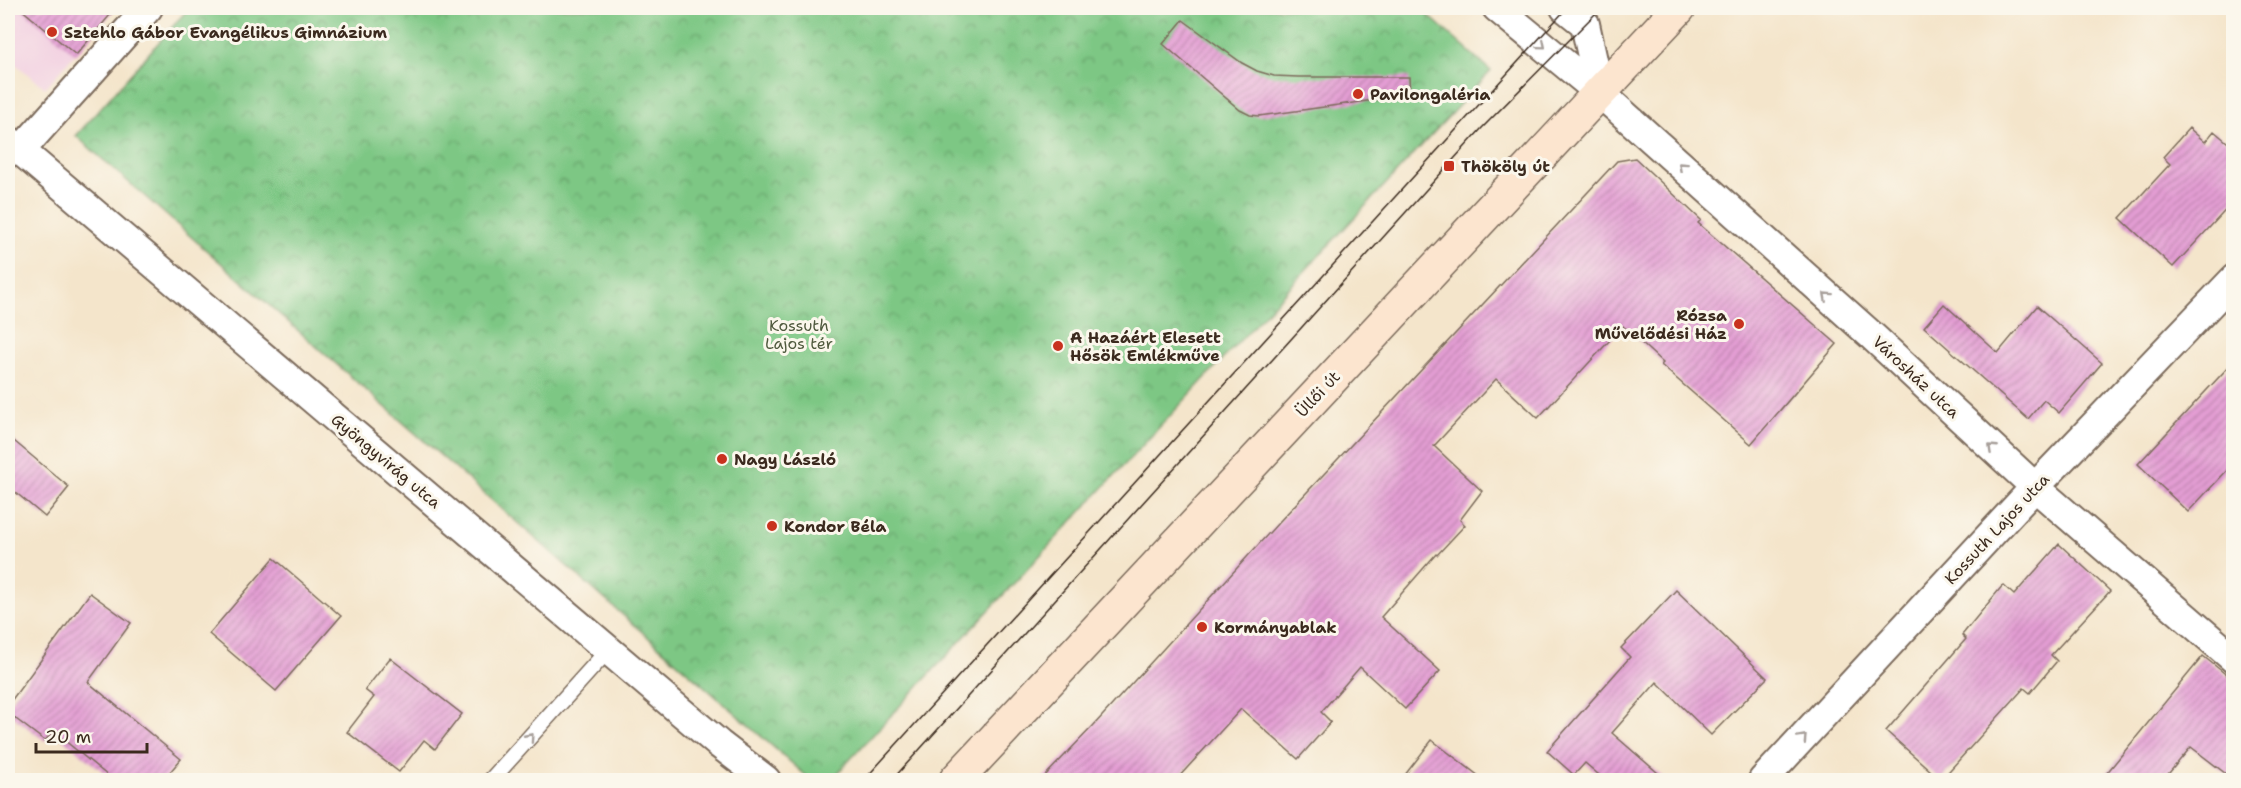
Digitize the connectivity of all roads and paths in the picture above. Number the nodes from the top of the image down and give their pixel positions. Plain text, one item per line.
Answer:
1 (148, 8) edge
2 (1497, 8) edge
3 (1565, 8) edge
4 (1679, 8) edge
5 (1600, 93) junction
6 (14, 145) edge
7 (2234, 279) edge
8 (2035, 487) junction
9 (609, 649) junction
10 (2234, 659) edge
11 (491, 780) edge
12 (766, 780) edge
13 (956, 780) edge
14 (1763, 780) edge

1 - 6 street
2 -> 5 street
3 - 5 street
4 - 5 main road, Üllői út
8 -> 5 street, Városház utca
5 - 13 main road, Üllői út
6 - 9 street, Gyöngyvirág utca
7 - 8 street, Kossuth Lajos utca
8 - 10 street, Városház utca
14 -> 8 street, Kossuth Lajos utca
11 -> 9 lane
9 - 12 street, Gyöngyvirág utca

